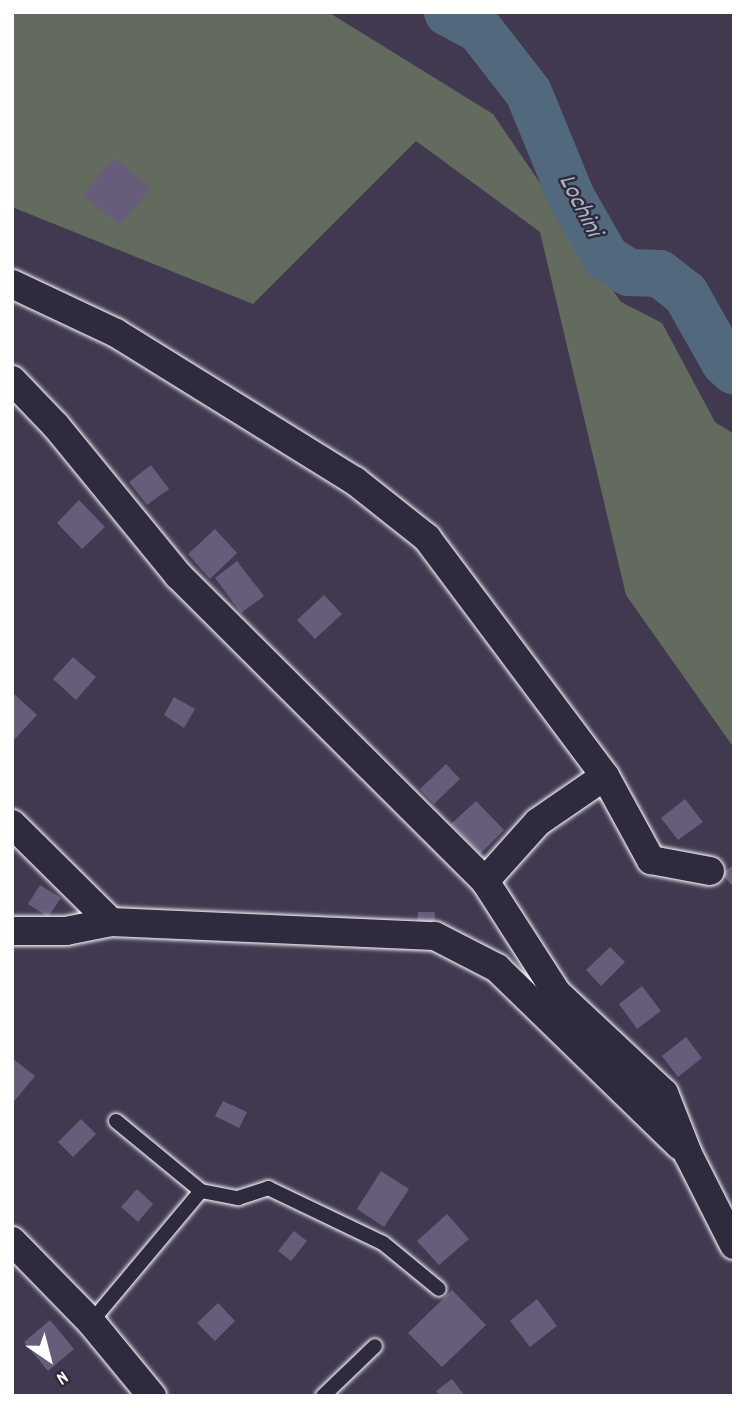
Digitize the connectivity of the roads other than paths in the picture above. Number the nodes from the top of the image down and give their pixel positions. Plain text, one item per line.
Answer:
1 (12, 284) edge
2 (12, 380) edge
3 (605, 776) junction
4 (12, 824) edge
5 (710, 870) dead end
6 (485, 881) junction
7 (111, 922) junction
8 (12, 931) edge
9 (116, 1121) dead end
10 (688, 1154) junction
11 (201, 1191) junction
12 (12, 1241) edge
13 (734, 1245) edge
14 (439, 1289) dead end
15 (91, 1322) junction
16 (375, 1346) dead end
17 (152, 1396) edge
18 (323, 1396) edge

1 - 3 street
2 - 6 street
3 - 5 street
3 - 6 street
4 - 7 street
6 - 10 street
7 - 8 street
7 - 10 street
9 - 11 lane
10 - 13 street
11 - 14 lane
11 - 15 lane
12 - 15 street
15 - 17 street
16 - 18 lane

